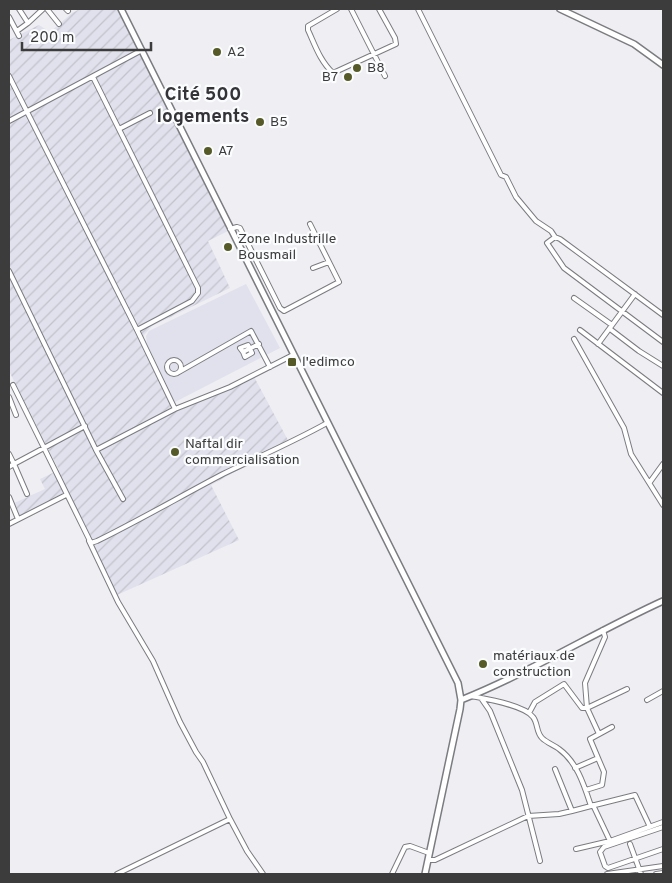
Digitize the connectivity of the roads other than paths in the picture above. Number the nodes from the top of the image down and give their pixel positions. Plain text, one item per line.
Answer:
1 (20, 9) edge
2 (43, 9) edge
3 (47, 9) edge
4 (121, 9) edge
5 (337, 9) edge
6 (351, 9) edge
7 (379, 9) edge
8 (418, 9) edge
9 (560, 9) edge
10 (9, 17) edge
11 (28, 23) junction
12 (59, 24) dead end
13 (17, 31) junction
14 (20, 36) dead end
15 (142, 50) junction
16 (374, 55) junction
17 (663, 65) edge
18 (9, 76) edge
19 (385, 76) dead end
20 (93, 77) junction
21 (27, 111) junction
22 (150, 113) dead end
23 (9, 120) edge
24 (119, 129) junction
25 (310, 224) dead end
26 (230, 229) junction
27 (555, 237) junction
28 (329, 262) junction
29 (314, 268) dead end
30 (9, 271) edge
31 (635, 294) junction
32 (574, 298) dead end
33 (622, 312) junction
34 (663, 315) edge
35 (611, 327) junction
36 (137, 330) junction
37 (580, 330) dead end
38 (574, 339) dead end
39 (663, 342) edge
40 (259, 344) junction
41 (598, 344) junction
42 (242, 352) dead end
43 (293, 355) junction
44 (663, 366) edge
45 (270, 368) junction
46 (179, 372) dead end
47 (13, 385) dead end
48 (663, 393) edge
49 (9, 397) edge
50 (175, 409) junction
51 (16, 415) dead end
52 (327, 423) junction
53 (84, 426) junction
54 (44, 447) junction
55 (96, 450) junction
56 (9, 454) edge
57 (14, 464) junction
58 (663, 464) edge
59 (9, 467) edge
60 (650, 482) junction
61 (27, 494) dead end
62 (66, 495) junction
63 (9, 498) edge
64 (123, 499) dead end
65 (663, 505) edge
66 (18, 519) junction
67 (9, 524) edge
68 (89, 541) junction
69 (663, 601) edge
70 (603, 630) junction
71 (627, 689) dead end
72 (663, 691) edge
73 (471, 696) junction
74 (481, 698) junction
75 (461, 700) junction
76 (646, 700) dead end
77 (587, 708) junction
78 (529, 713) junction
79 (612, 727) dead end
80 (599, 734) junction
81 (598, 758) junction
82 (576, 768) junction
83 (555, 769) dead end
84 (586, 790) junction
85 (592, 805) junction
86 (572, 811) junction
87 (528, 816) junction
88 (230, 819) junction
89 (663, 822) edge
90 (650, 827) junction
91 (663, 827) edge
92 (610, 841) junction
93 (630, 844) dead end
94 (576, 849) dead end
95 (663, 849) edge
96 (429, 853) junction
97 (635, 859) junction
98 (428, 860) junction
99 (540, 861) dead end
100 (663, 866) edge
101 (648, 868) junction
102 (641, 869) junction
103 (663, 873) edge
104 (117, 874) edge
105 (263, 874) edge
106 (392, 874) edge
107 (425, 874) edge
108 (607, 874) edge
109 (641, 874) edge
110 (650, 874) edge
111 (656, 874) edge

1 - 11 street
2 - 11 street
3 - 12 street
4 - 15 main road
5 - 16 street
6 - 16 street
7 - 16 street
8 - 27 street
9 - 17 main road
10 - 13 street
11 - 13 street
13 - 14 street
15 - 20 street
15 - 26 main road
16 - 19 street
18 - 21 street
20 - 21 street
20 - 24 street
21 - 23 street
21 - 36 street
22 - 24 street
24 - 36 street
25 - 28 street
26 - 28 street
26 - 43 main road
27 - 31 street
27 - 33 street
28 - 29 street
30 - 53 street
31 - 33 street
31 - 34 street
32 - 35 street
33 - 35 street
33 - 39 street
35 - 41 street
35 - 44 street
36 - 50 street
37 - 41 street
38 - 60 street
40 - 42 street
40 - 45 street
40 - 46 street
41 - 48 street
43 - 45 street
43 - 52 main road
45 - 50 street
47 - 54 street
49 - 51 street
50 - 55 street
52 - 68 street
52 - 75 main road
53 - 54 street
53 - 55 street
54 - 57 street
54 - 62 street
55 - 64 street
56 - 57 street
57 - 59 street
57 - 61 street
58 - 60 street
60 - 65 street
62 - 66 street
62 - 68 street
63 - 66 street
66 - 67 street
68 - 88 street
69 - 70 main road
70 - 73 main road
70 - 77 street
71 - 77 street
72 - 76 street
73 - 74 street
73 - 75 main road
74 - 78 street
74 - 87 street
75 - 96 main road
77 - 78 street
77 - 80 street
78 - 82 street
79 - 80 street
80 - 81 street
81 - 82 street
81 - 84 street
82 - 84 street
83 - 86 street
84 - 85 street
85 - 86 street
85 - 90 street
85 - 92 street
86 - 87 street
87 - 98 street
87 - 99 street
88 - 104 street
88 - 105 street
89 - 90 street
90 - 92 street
91 - 97 street
92 - 94 street
93 - 97 street
95 - 97 street
96 - 98 main road
96 - 106 street
97 - 102 street
98 - 107 main road
100 - 101 street
101 - 102 street
101 - 110 street
102 - 108 street
102 - 109 street
103 - 111 street

